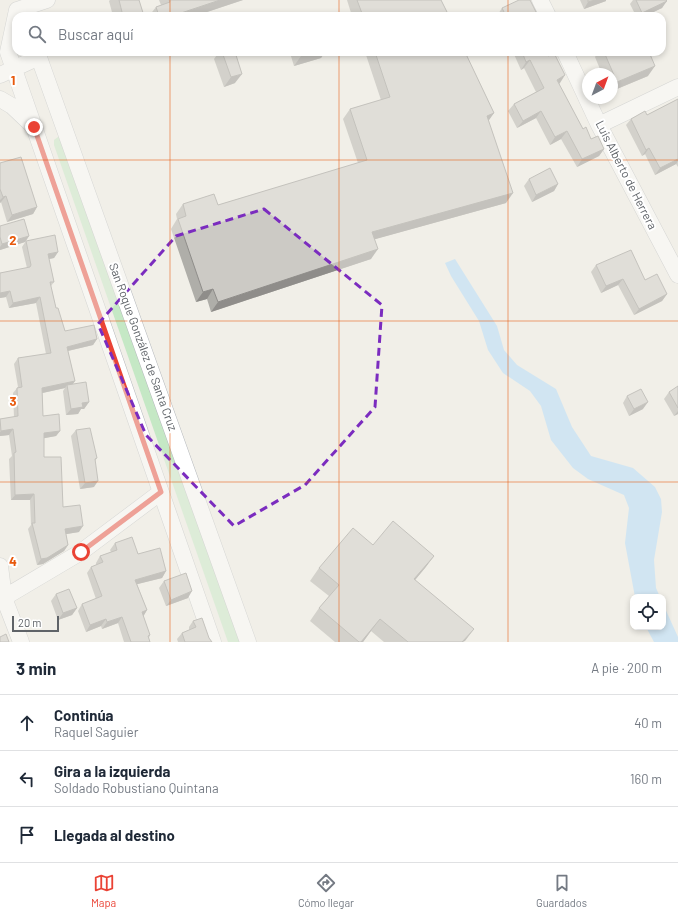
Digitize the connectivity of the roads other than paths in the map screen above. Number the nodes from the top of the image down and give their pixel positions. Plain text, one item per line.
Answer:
1 (47, 0) edge
2 (540, 0) edge
3 (17, 8) edge
4 (546, 12) edge
5 (12, 33) edge
6 (8, 53) edge
7 (36, 56) edge
8 (38, 56) edge
9 (567, 56) edge
10 (7, 72) edge
11 (678, 87) edge
12 (0, 99) edge
13 (599, 124) junction
14 (34, 127) junction
15 (678, 275) edge
16 (161, 492) junction
17 (0, 566) edge
18 (2, 599) edge
19 (20, 642) edge
20 (213, 642) edge
21 (248, 642) edge

1 - 3 street
2 - 4 street
5 - 6 street
6 - 10 street
7 - 10 street
8 - 21 street, San Roque González de Santa Cruz
9 - 13 street, Luis Alberto de Herrera
10 - 14 street
11 - 13 street
12 - 14 street
13 - 15 street, Luis Alberto de Herrera
14 - 16 street
16 - 18 street
16 - 20 street
17 - 18 street
18 - 19 street

